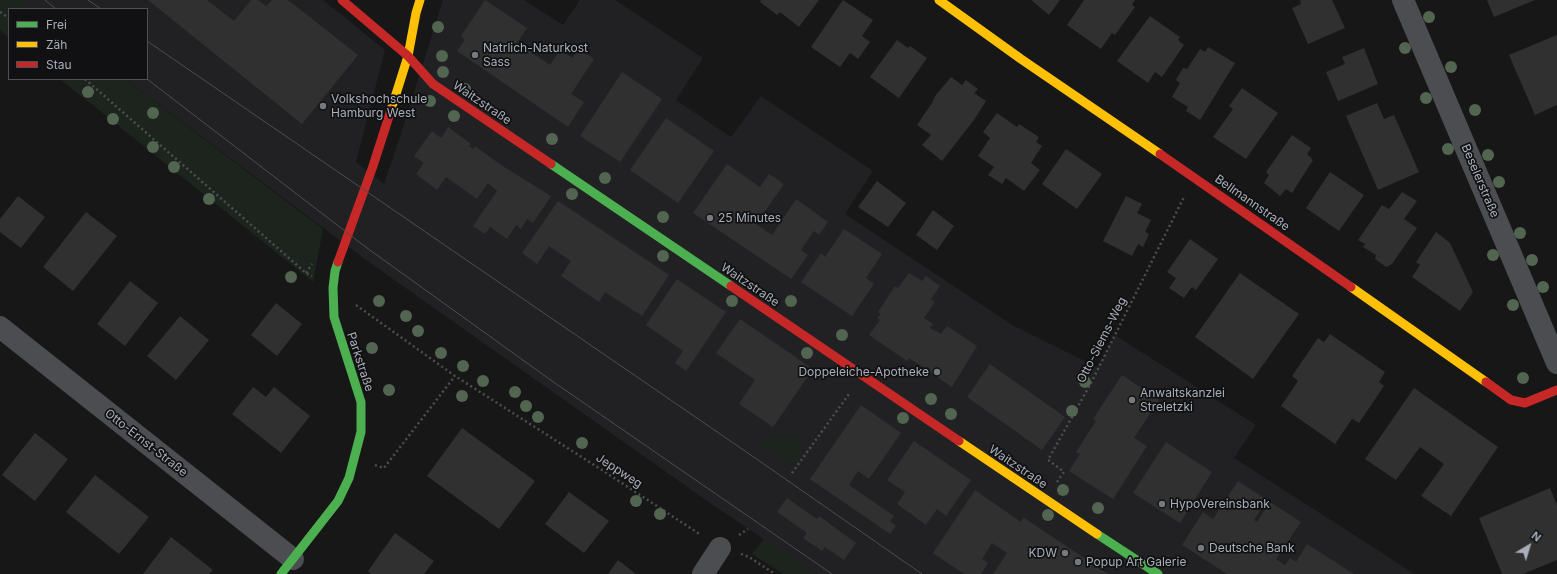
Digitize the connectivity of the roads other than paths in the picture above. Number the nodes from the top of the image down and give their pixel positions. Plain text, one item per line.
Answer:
1 (342, 0) edge
2 (420, 0) edge
3 (939, 0) edge
4 (1403, 0) edge
5 (408, 56) junction
6 (0, 327) edge
7 (1557, 363) edge
8 (1557, 390) edge
9 (720, 548) road end
10 (287, 566) edge
11 (703, 574) edge
12 (1158, 574) edge

1 - 5 street, Waitzstraße
2 - 5 street, Parkstraße
3 - 8 street, Bellmannstraße
4 - 7 street, Beselerstraße
5 - 10 street, Parkstraße
5 - 12 street, Waitzstraße
6 - 10 street, Otto-Ernst-Straße
9 - 11 street

